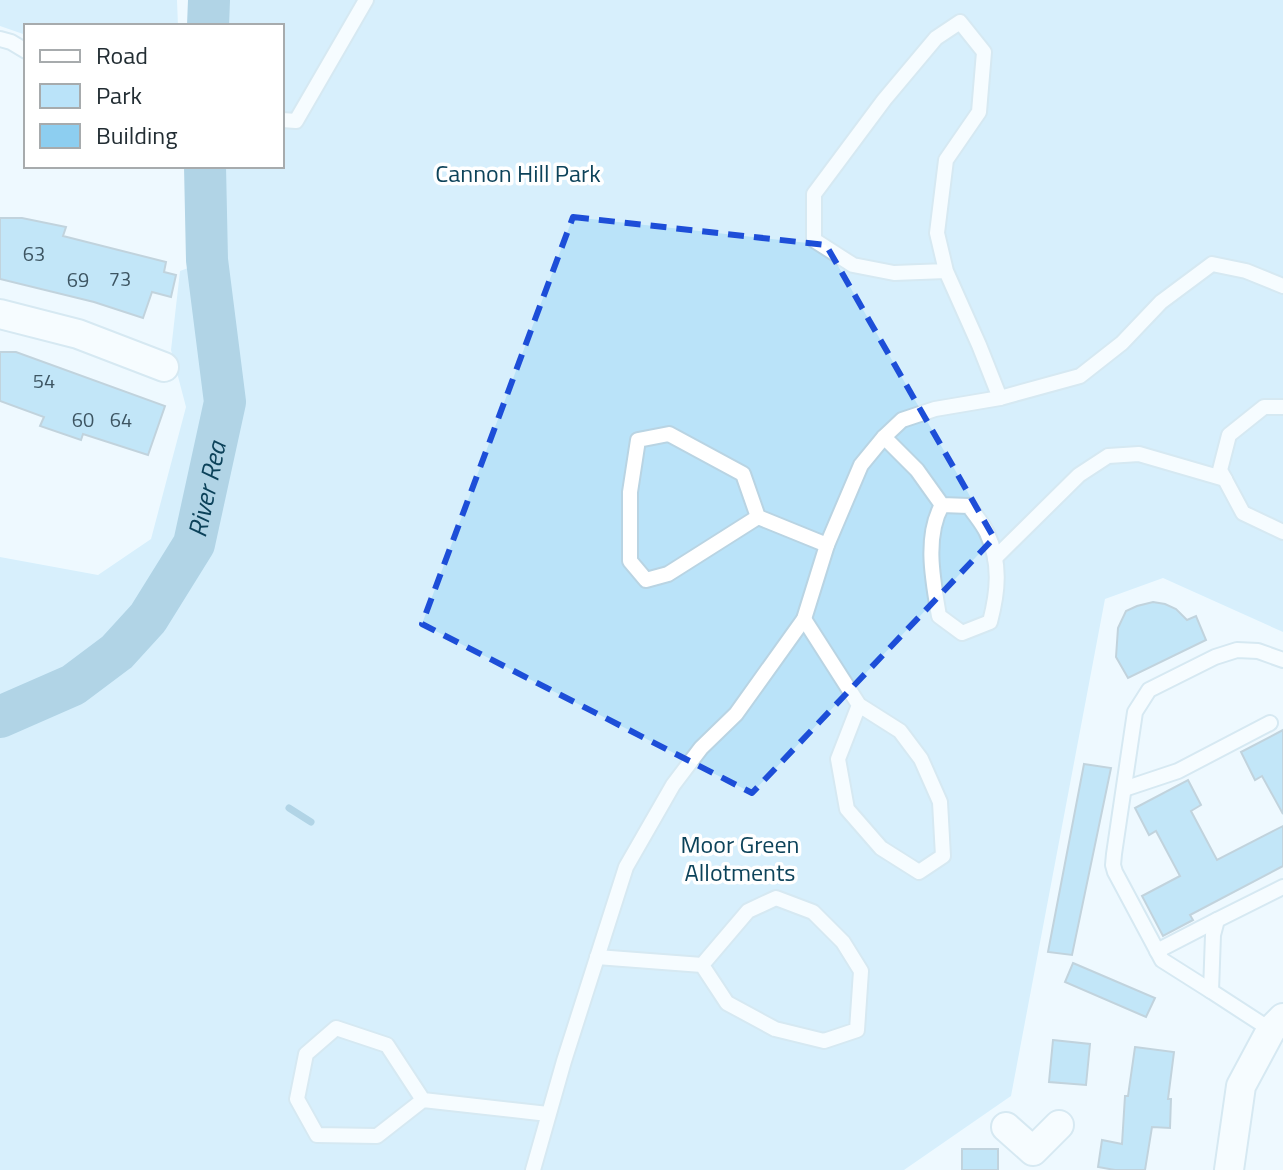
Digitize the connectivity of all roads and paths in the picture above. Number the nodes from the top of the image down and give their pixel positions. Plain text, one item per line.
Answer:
1 (366, 0) edge
2 (0, 39) edge
3 (24, 50) edge
4 (284, 120) edge
5 (946, 271) junction
6 (1283, 286) edge
7 (0, 314) edge
8 (164, 367) dead end
9 (1000, 398) junction
10 (1283, 407) edge
11 (884, 437) junction
12 (1225, 479) junction
13 (942, 505) junction
14 (758, 517) junction
15 (1283, 532) edge
16 (827, 545) junction
17 (995, 558) junction
18 (804, 619) junction
19 (1283, 660) edge
20 (859, 705) junction
21 (1270, 723) dead end
22 (1124, 789) junction
23 (1283, 887) edge
24 (1217, 920) junction
25 (1157, 951) junction
26 (597, 957) junction
27 (702, 965) junction
28 (1211, 991) junction
29 (1277, 1024) edge
30 (423, 1100) junction
31 (548, 1114) junction
32 (1059, 1125) dead end
33 (1006, 1127) dead end
34 (1034, 1160) edge
35 (533, 1170) edge
36 (1229, 1170) edge

1 - 4 lane
2 - 3 lane
5 - 5 lane
5 - 9 lane
6 - 9 lane
7 - 8 street
9 - 11 lane
10 - 12 lane
11 - 13 lane
11 - 16 lane
12 - 15 lane
12 - 17 lane
13 - 17 lane
13 - 17 lane
14 - 14 lane
14 - 16 lane
16 - 18 lane
18 - 20 lane
18 - 26 lane
19 - 22 lane
20 - 20 lane
21 - 22 lane
22 - 25 lane
23 - 24 lane
24 - 25 lane
24 - 28 lane
25 - 28 lane
26 - 27 lane
26 - 31 lane
27 - 27 lane
28 - 29 lane
29 - 36 street
30 - 30 lane
30 - 31 lane
31 - 35 lane
32 - 34 street
33 - 34 street

